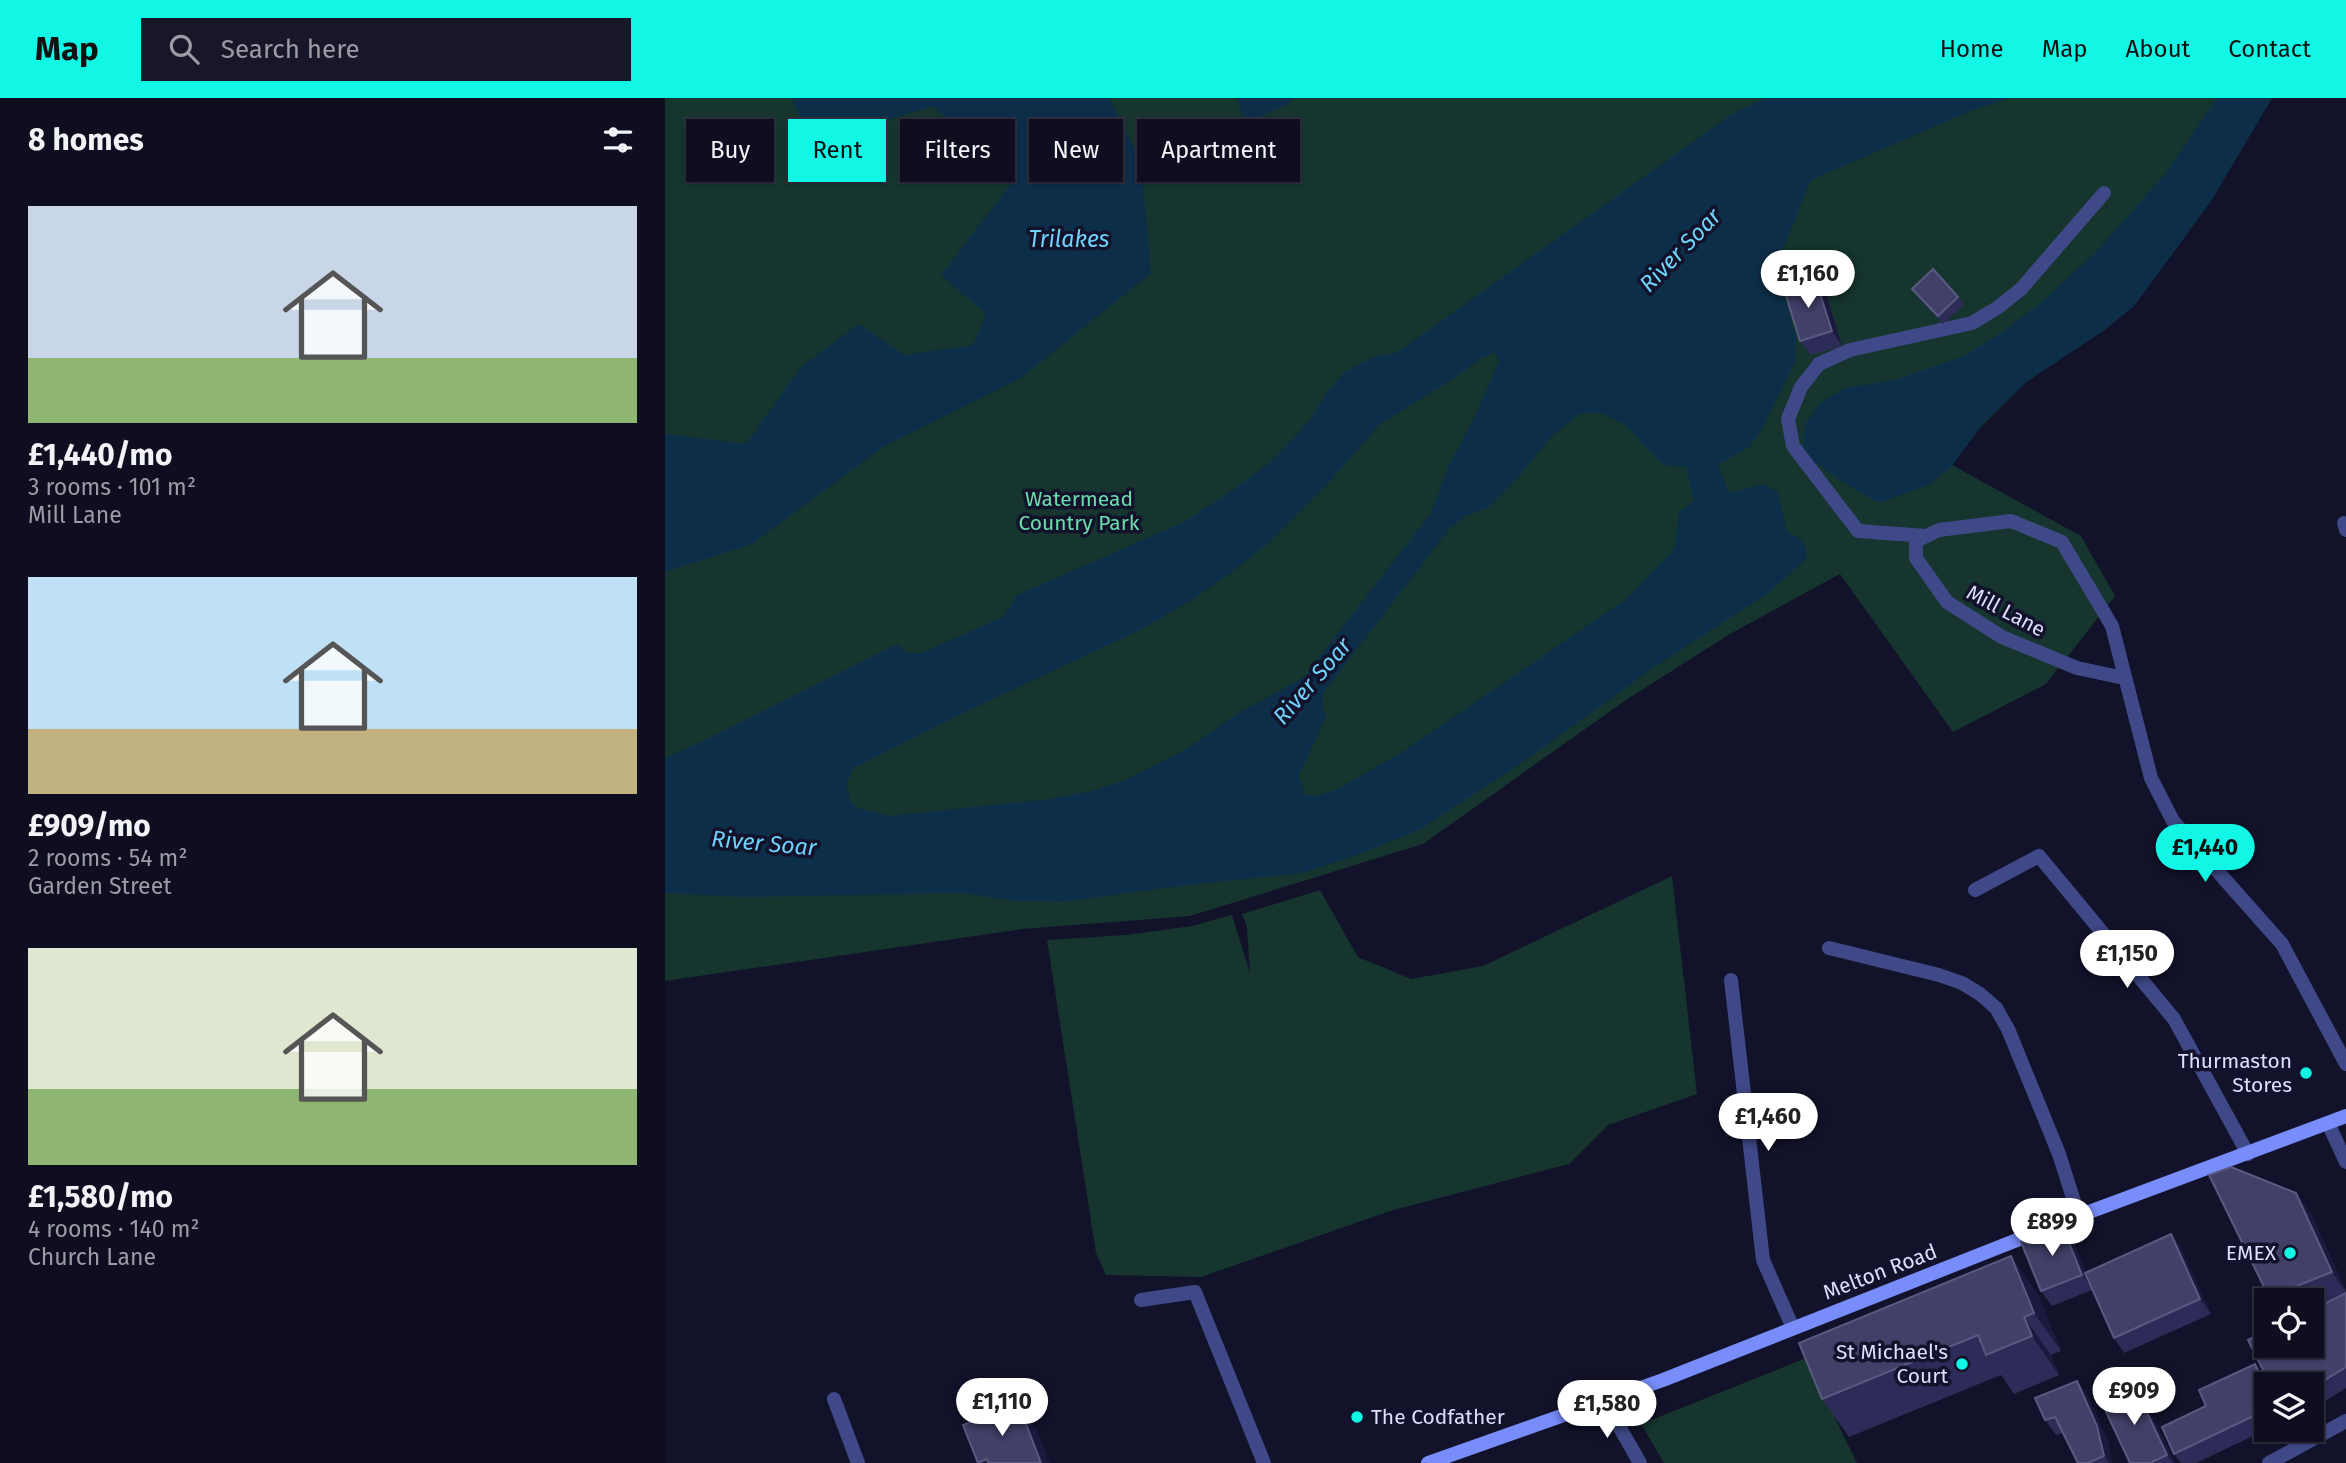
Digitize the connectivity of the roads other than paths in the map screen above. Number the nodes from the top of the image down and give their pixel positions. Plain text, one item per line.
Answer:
1 (2104, 193) dead end
2 (1926, 537) junction
3 (2124, 678) junction
4 (1975, 890) dead end
5 (1829, 948) dead end
6 (1731, 980) dead end
7 (2346, 1064) edge
8 (2346, 1116) edge
9 (2328, 1123) junction
10 (2248, 1154) junction
11 (2346, 1162) edge
12 (2078, 1217) junction
13 (1141, 1300) dead end
14 (1793, 1328) junction
15 (834, 1399) dead end
16 (1604, 1400) junction
17 (2346, 1421) edge
18 (858, 1463) edge
19 (1264, 1463) edge
20 (1428, 1463) edge
21 (1640, 1463) edge
22 (2269, 1463) edge

1 - 2 street
2 - 3 street, Mill Lane
2 - 3 street
3 - 7 street
4 - 10 street
5 - 12 street
6 - 14 street
8 - 9 street, Melton Road
9 - 10 street, Melton Road
9 - 11 street
10 - 12 street, Melton Road
12 - 14 street, Melton Road
13 - 19 street
14 - 16 street, Melton Road
15 - 18 street
16 - 20 street, Melton Road
16 - 21 street
17 - 22 street

